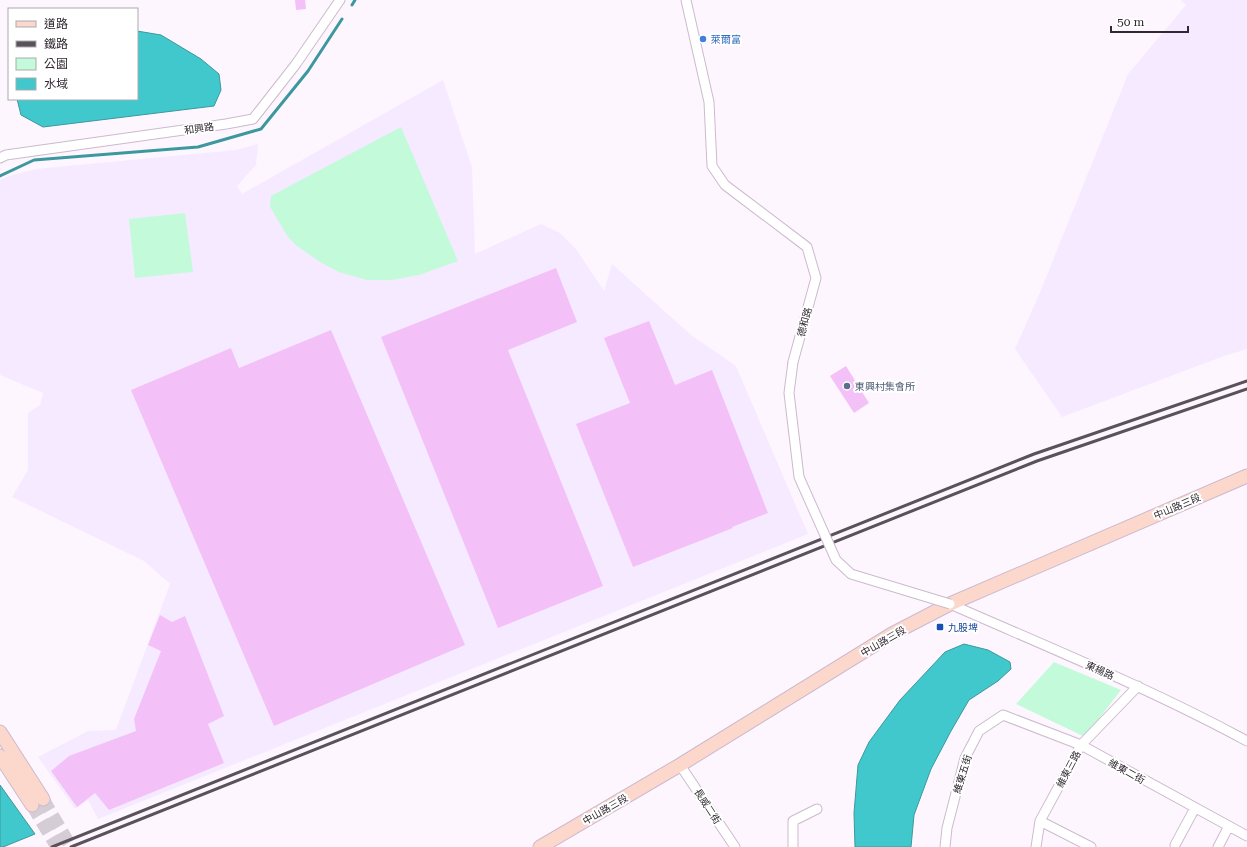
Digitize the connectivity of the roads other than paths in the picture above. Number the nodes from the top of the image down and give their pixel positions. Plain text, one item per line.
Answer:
1 (340, 0) edge
2 (686, 0) edge
3 (0, 158) edge
4 (1247, 476) edge
5 (950, 604) junction
6 (1138, 686) junction
7 (1003, 715) joint
8 (0, 732) edge
9 (1247, 741) edge
10 (1081, 745) junction
11 (0, 756) edge
12 (680, 765) junction
13 (1195, 808) junction
14 (817, 809) dead end
15 (1040, 821) junction
16 (1229, 826) junction
17 (1247, 836) edge
18 (1175, 845) dead end
19 (540, 847) edge
20 (735, 847) edge
21 (793, 847) edge
22 (945, 847) edge
23 (1036, 847) edge
24 (1091, 847) edge
25 (1218, 847) edge

1 - 3 street, 和興路
2 - 5 street, 德和路, bridge
4 - 5 street, 中山路三段
5 - 6 street, 東楊路
5 - 12 street, 中山路三段
6 - 9 street, 東楊路
6 - 10 street, 維東三路
7 - 10 street, 維東二街
7 - 22 street, 維東五街
8 - 11 street
10 - 13 street, 維東二街
10 - 15 street, 維東三路
12 - 19 street, 中山路三段
12 - 20 street, 長威二街
13 - 16 street, 維東二街
13 - 18 street
14 - 21 street
15 - 23 street, 維東三路
15 - 24 street
16 - 17 street, 維東二街
16 - 25 street

